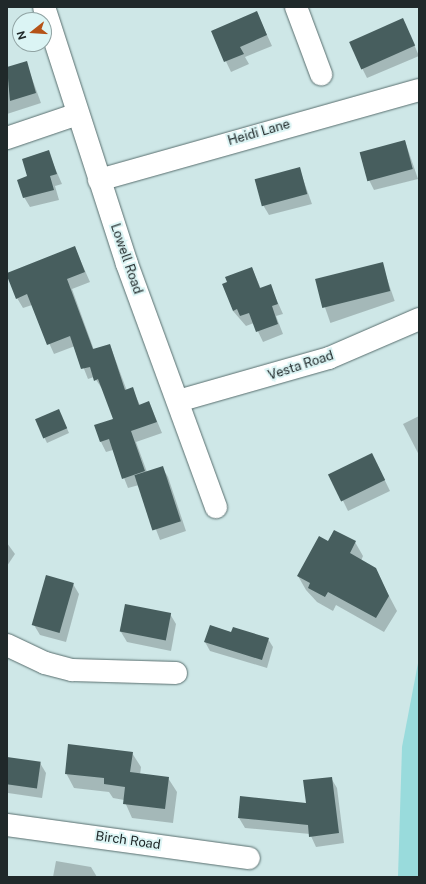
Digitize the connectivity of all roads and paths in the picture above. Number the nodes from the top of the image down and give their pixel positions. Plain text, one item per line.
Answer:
1 (44, 7) edge
2 (296, 7) edge
3 (321, 74) dead end
4 (419, 90) edge
5 (78, 114) junction
6 (7, 138) edge
7 (99, 180) junction
8 (419, 319) edge
9 (178, 401) junction
10 (216, 507) dead end
11 (7, 645) edge
12 (176, 673) dead end
13 (7, 825) edge
14 (249, 858) dead end

1 - 5 street, Lowell Road
2 - 3 street
4 - 7 street, Heidi Lane
5 - 6 street
5 - 7 street, Lowell Road
7 - 9 street, Lowell Road
8 - 9 street, Vesta Road
9 - 10 street, Lowell Road
11 - 12 street
13 - 14 street, Birch Road

